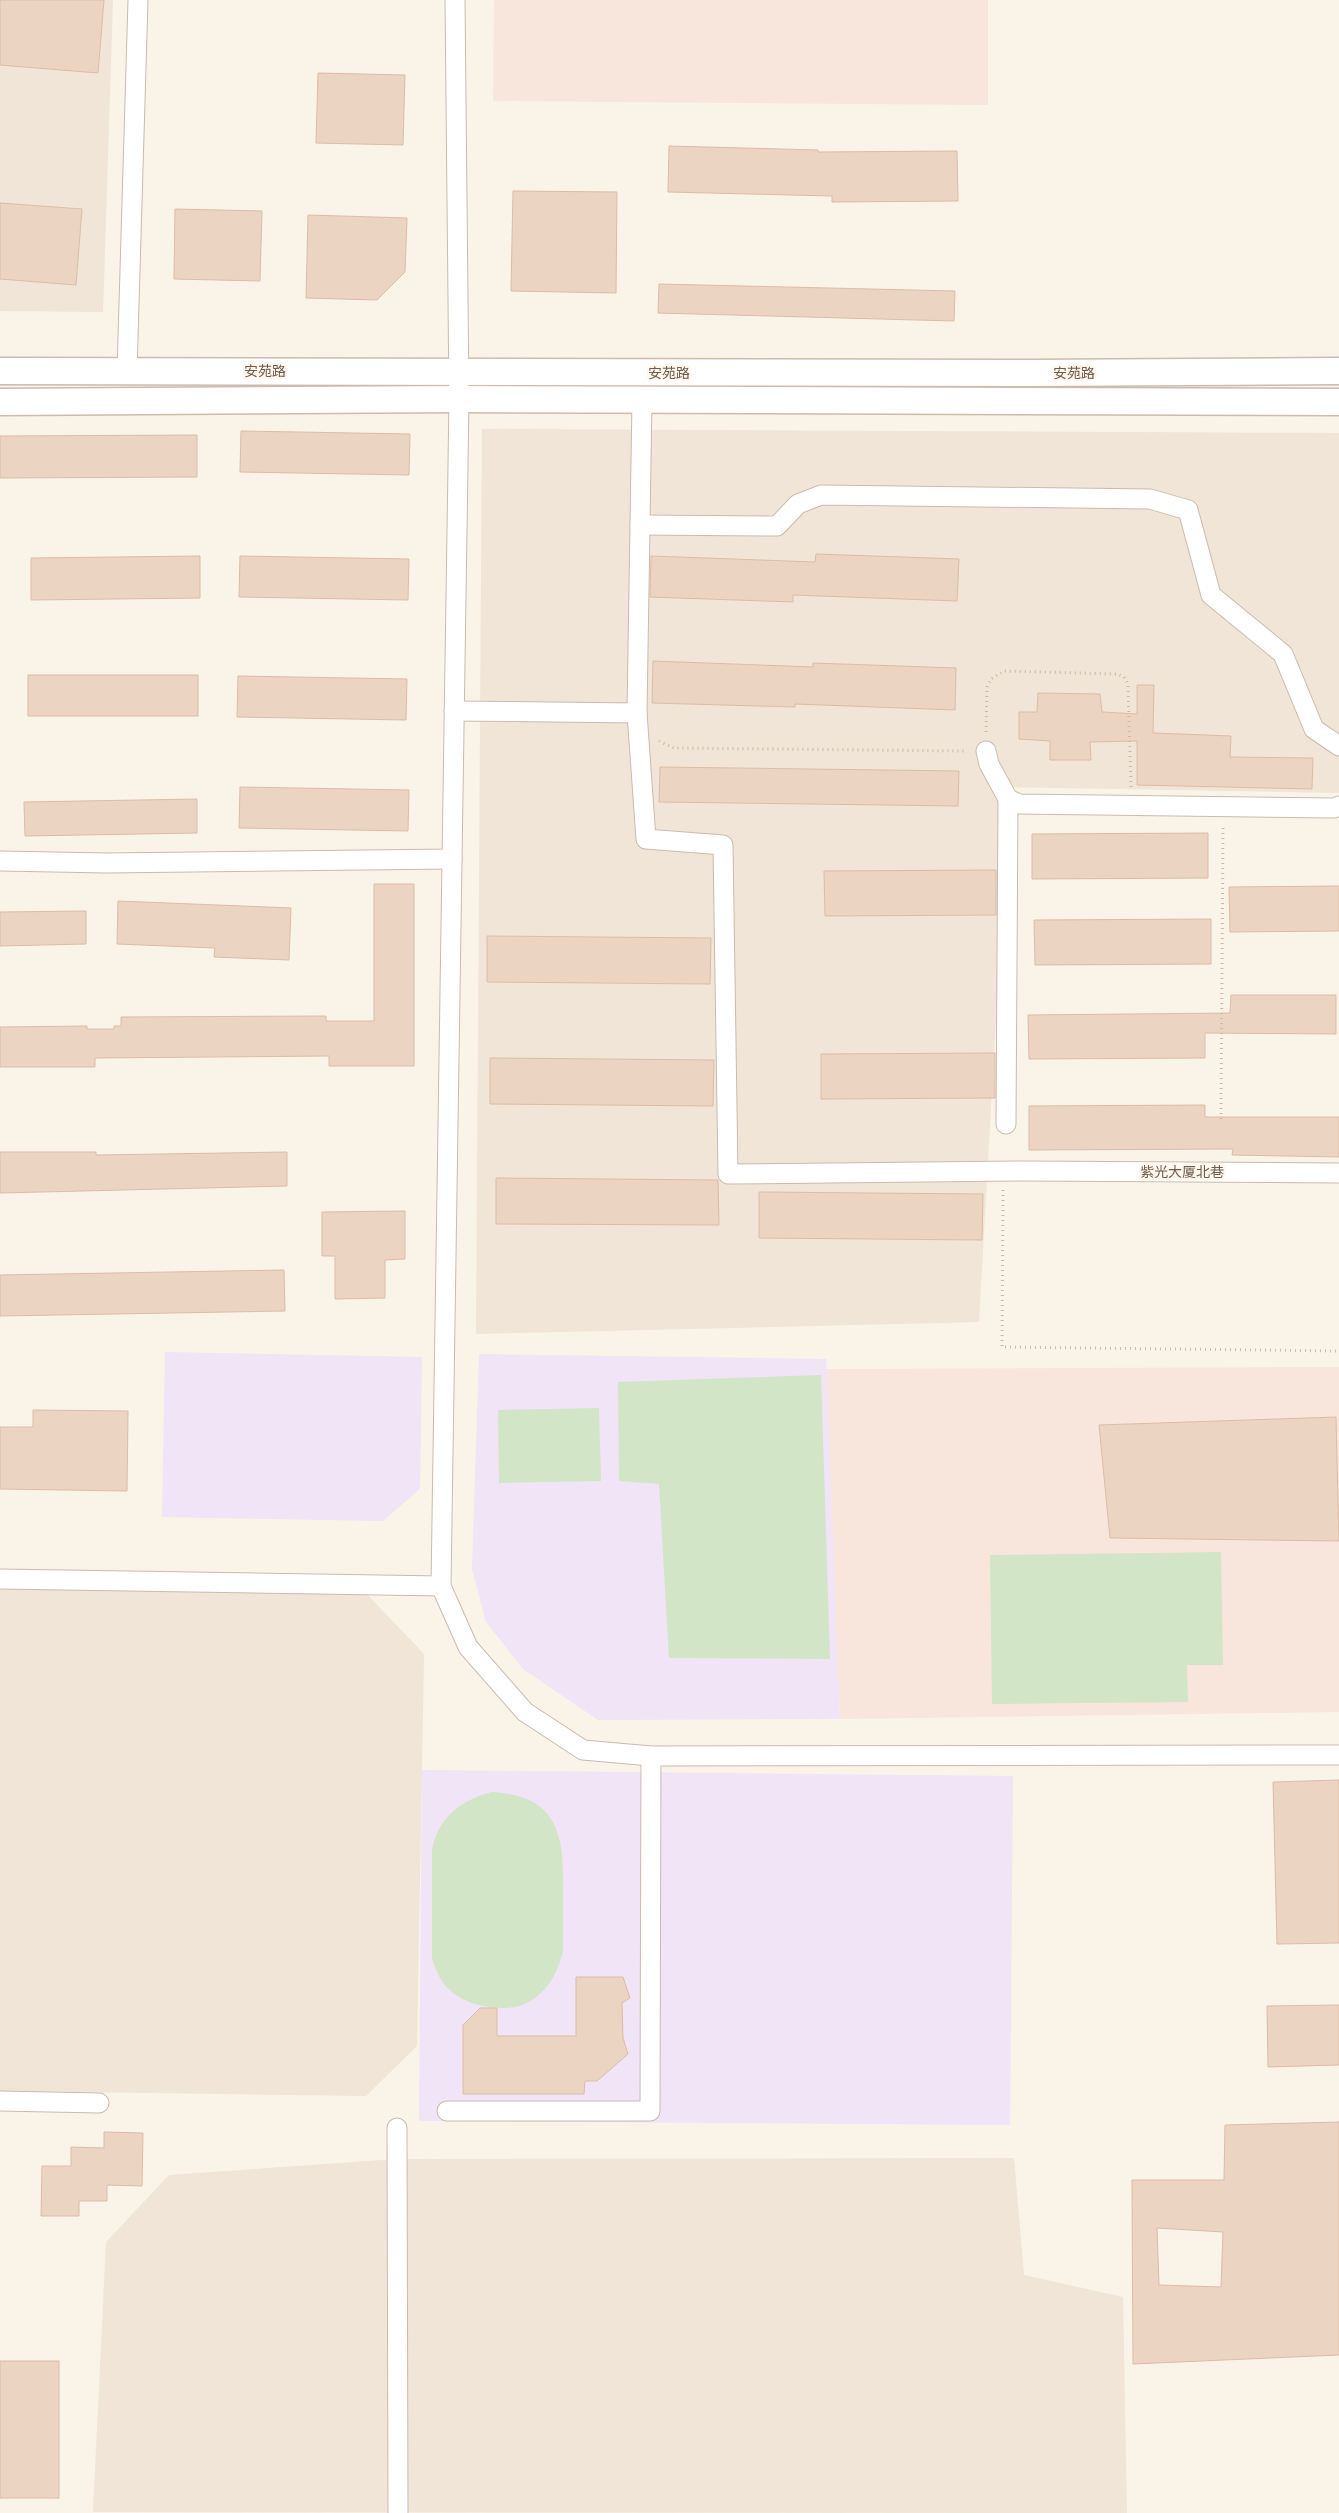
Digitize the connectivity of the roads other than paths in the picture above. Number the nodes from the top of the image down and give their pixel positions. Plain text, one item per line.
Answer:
1 (138, 0) edge
2 (455, 0) edge
3 (0, 371) edge
4 (1339, 371) edge
5 (128, 372) junction
6 (459, 372) junction
7 (459, 399) junction
8 (642, 400) junction
9 (0, 402) edge
10 (1339, 402) edge
11 (640, 525) junction
12 (454, 711) junction
13 (637, 713) junction
14 (1339, 746) edge
15 (986, 751) road end
16 (1008, 799) junction
17 (1339, 806) edge
18 (452, 859) junction
19 (0, 861) edge
20 (1006, 1124) dead end
21 (1339, 1173) edge
22 (0, 1579) edge
23 (442, 1586) junction
24 (1339, 1755) edge
25 (650, 1756) junction
26 (0, 2101) edge
27 (99, 2103) dead end
28 (447, 2111) dead end
29 (397, 2128) dead end
30 (398, 2513) edge

1 - 5 street
2 - 6 street
3 - 5 main road, 安苑路
4 - 6 main road, 安苑路
5 - 6 main road, 安苑路
6 - 7 street
7 - 8 main road, 安苑路
7 - 9 main road, 安苑路
7 - 12 street
8 - 10 main road, 安苑路
8 - 11 street
11 - 13 street
11 - 14 street
12 - 13 street
12 - 18 street
13 - 21 street, 紫光大厦北巷
15 - 16 street
16 - 17 street
16 - 20 street
18 - 19 street
18 - 23 street
22 - 23 street
23 - 25 street
24 - 25 street
25 - 28 street
26 - 27 street
29 - 30 street

